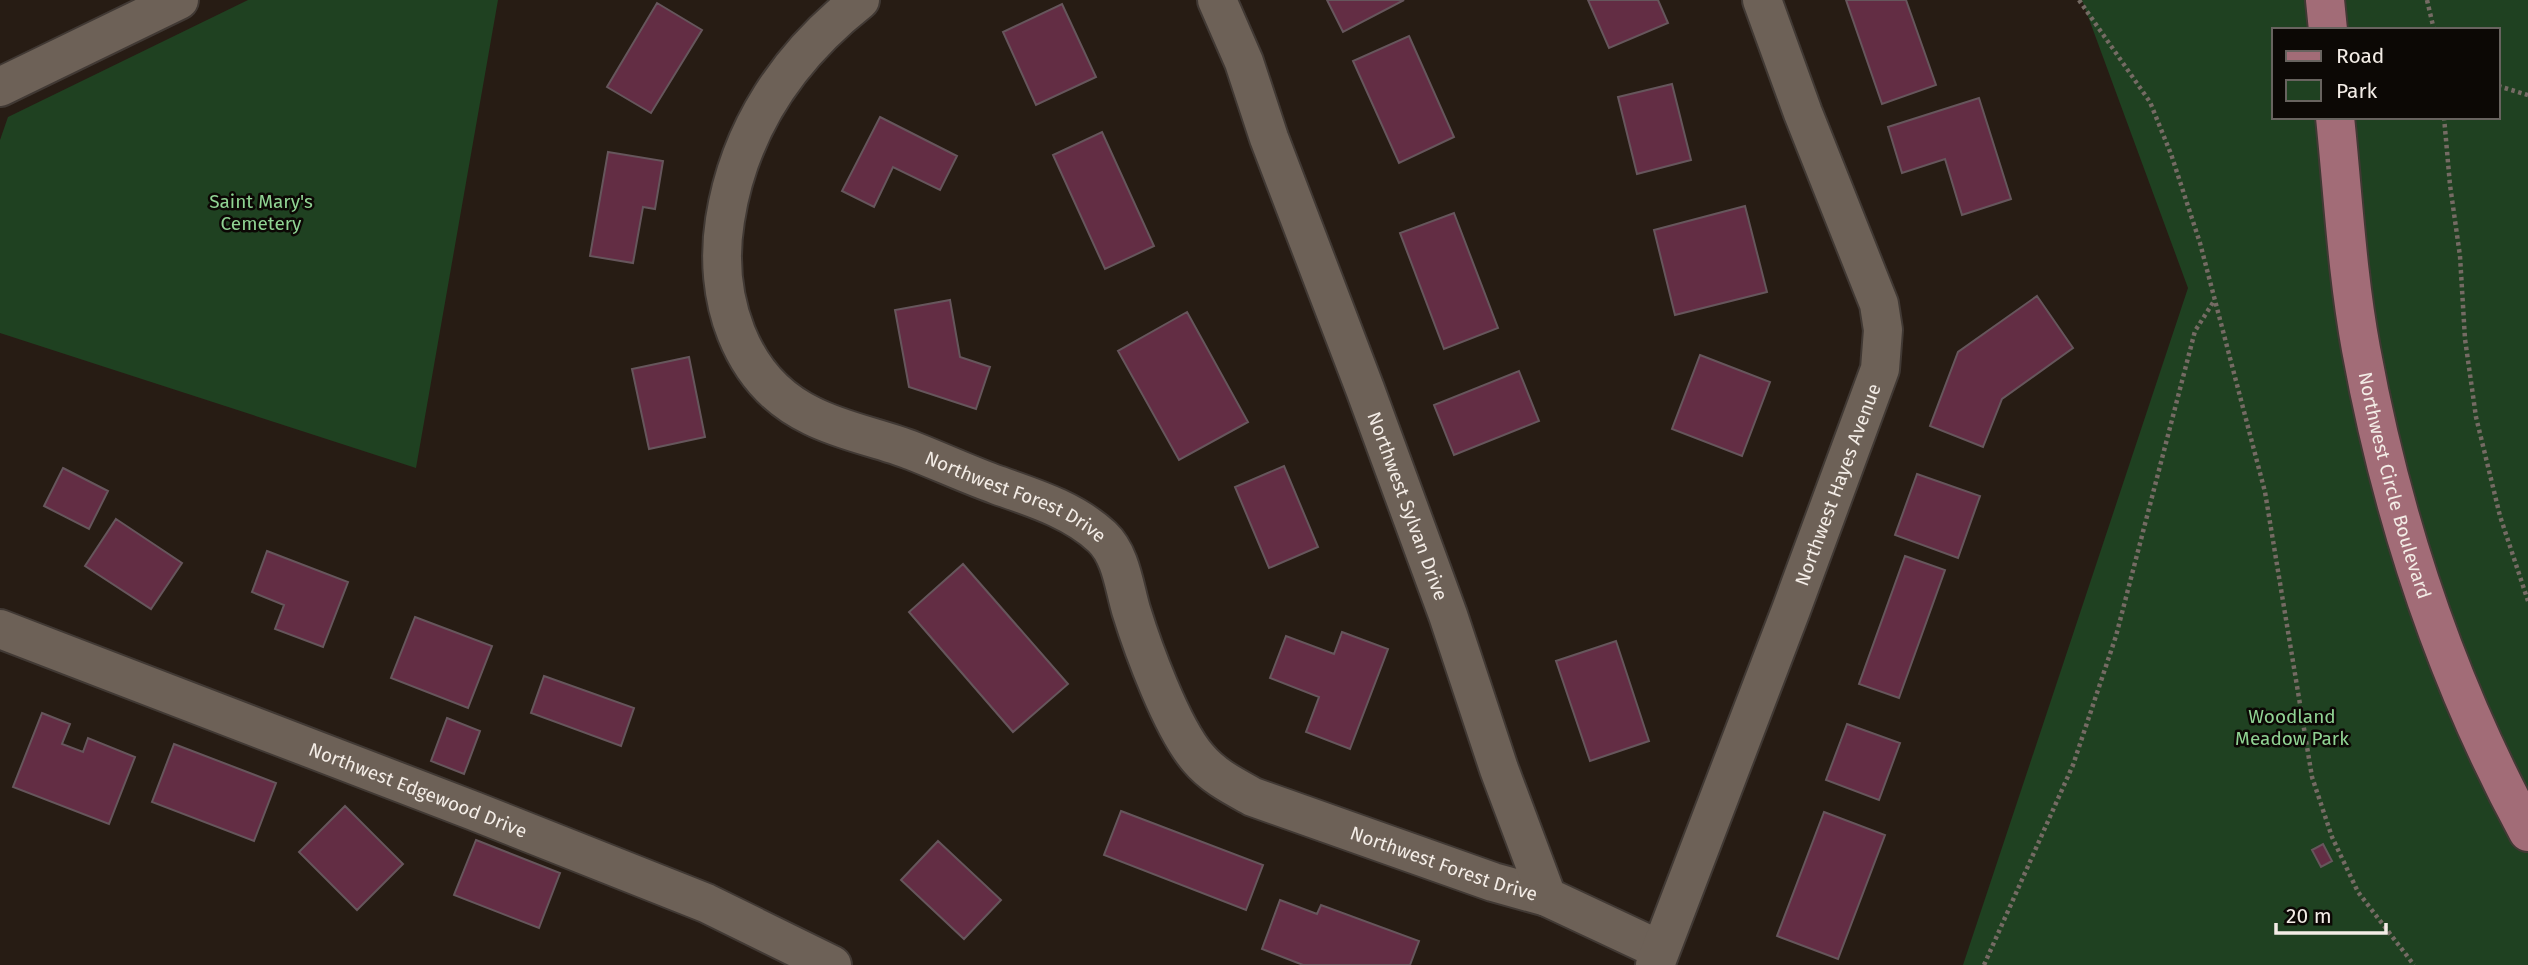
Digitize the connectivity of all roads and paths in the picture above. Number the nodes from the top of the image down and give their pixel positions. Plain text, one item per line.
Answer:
1 (179, 0) edge
2 (860, 0) edge
3 (1217, 0) edge
4 (1762, 0) edge
5 (2079, 0) edge
6 (2325, 0) edge
7 (2427, 0) edge
8 (115, 13) edge
9 (2328, 28) edge
10 (2434, 28) edge
11 (0, 87) edge
12 (2500, 87) edge
13 (2528, 95) edge
14 (2335, 119) edge
15 (2444, 119) edge
16 (2215, 300) junction
17 (2528, 601) edge
18 (0, 629) edge
19 (2528, 832) edge
20 (1547, 897) junction
21 (1657, 957) edge
22 (832, 965) edge
23 (1984, 965) edge
24 (2414, 965) edge

1 - 8 street
2 - 20 street, Northwest Forest Drive
3 - 20 street, Northwest Sylvan Drive
4 - 21 street, Northwest Hayes Avenue
5 - 16 path
6 - 9 main road
7 - 10 path
8 - 11 street
12 - 13 path
14 - 19 main road, Northwest Circle Boulevard
15 - 17 path
16 - 23 path
16 - 24 path
18 - 22 street, Northwest Edgewood Drive
20 - 21 street

